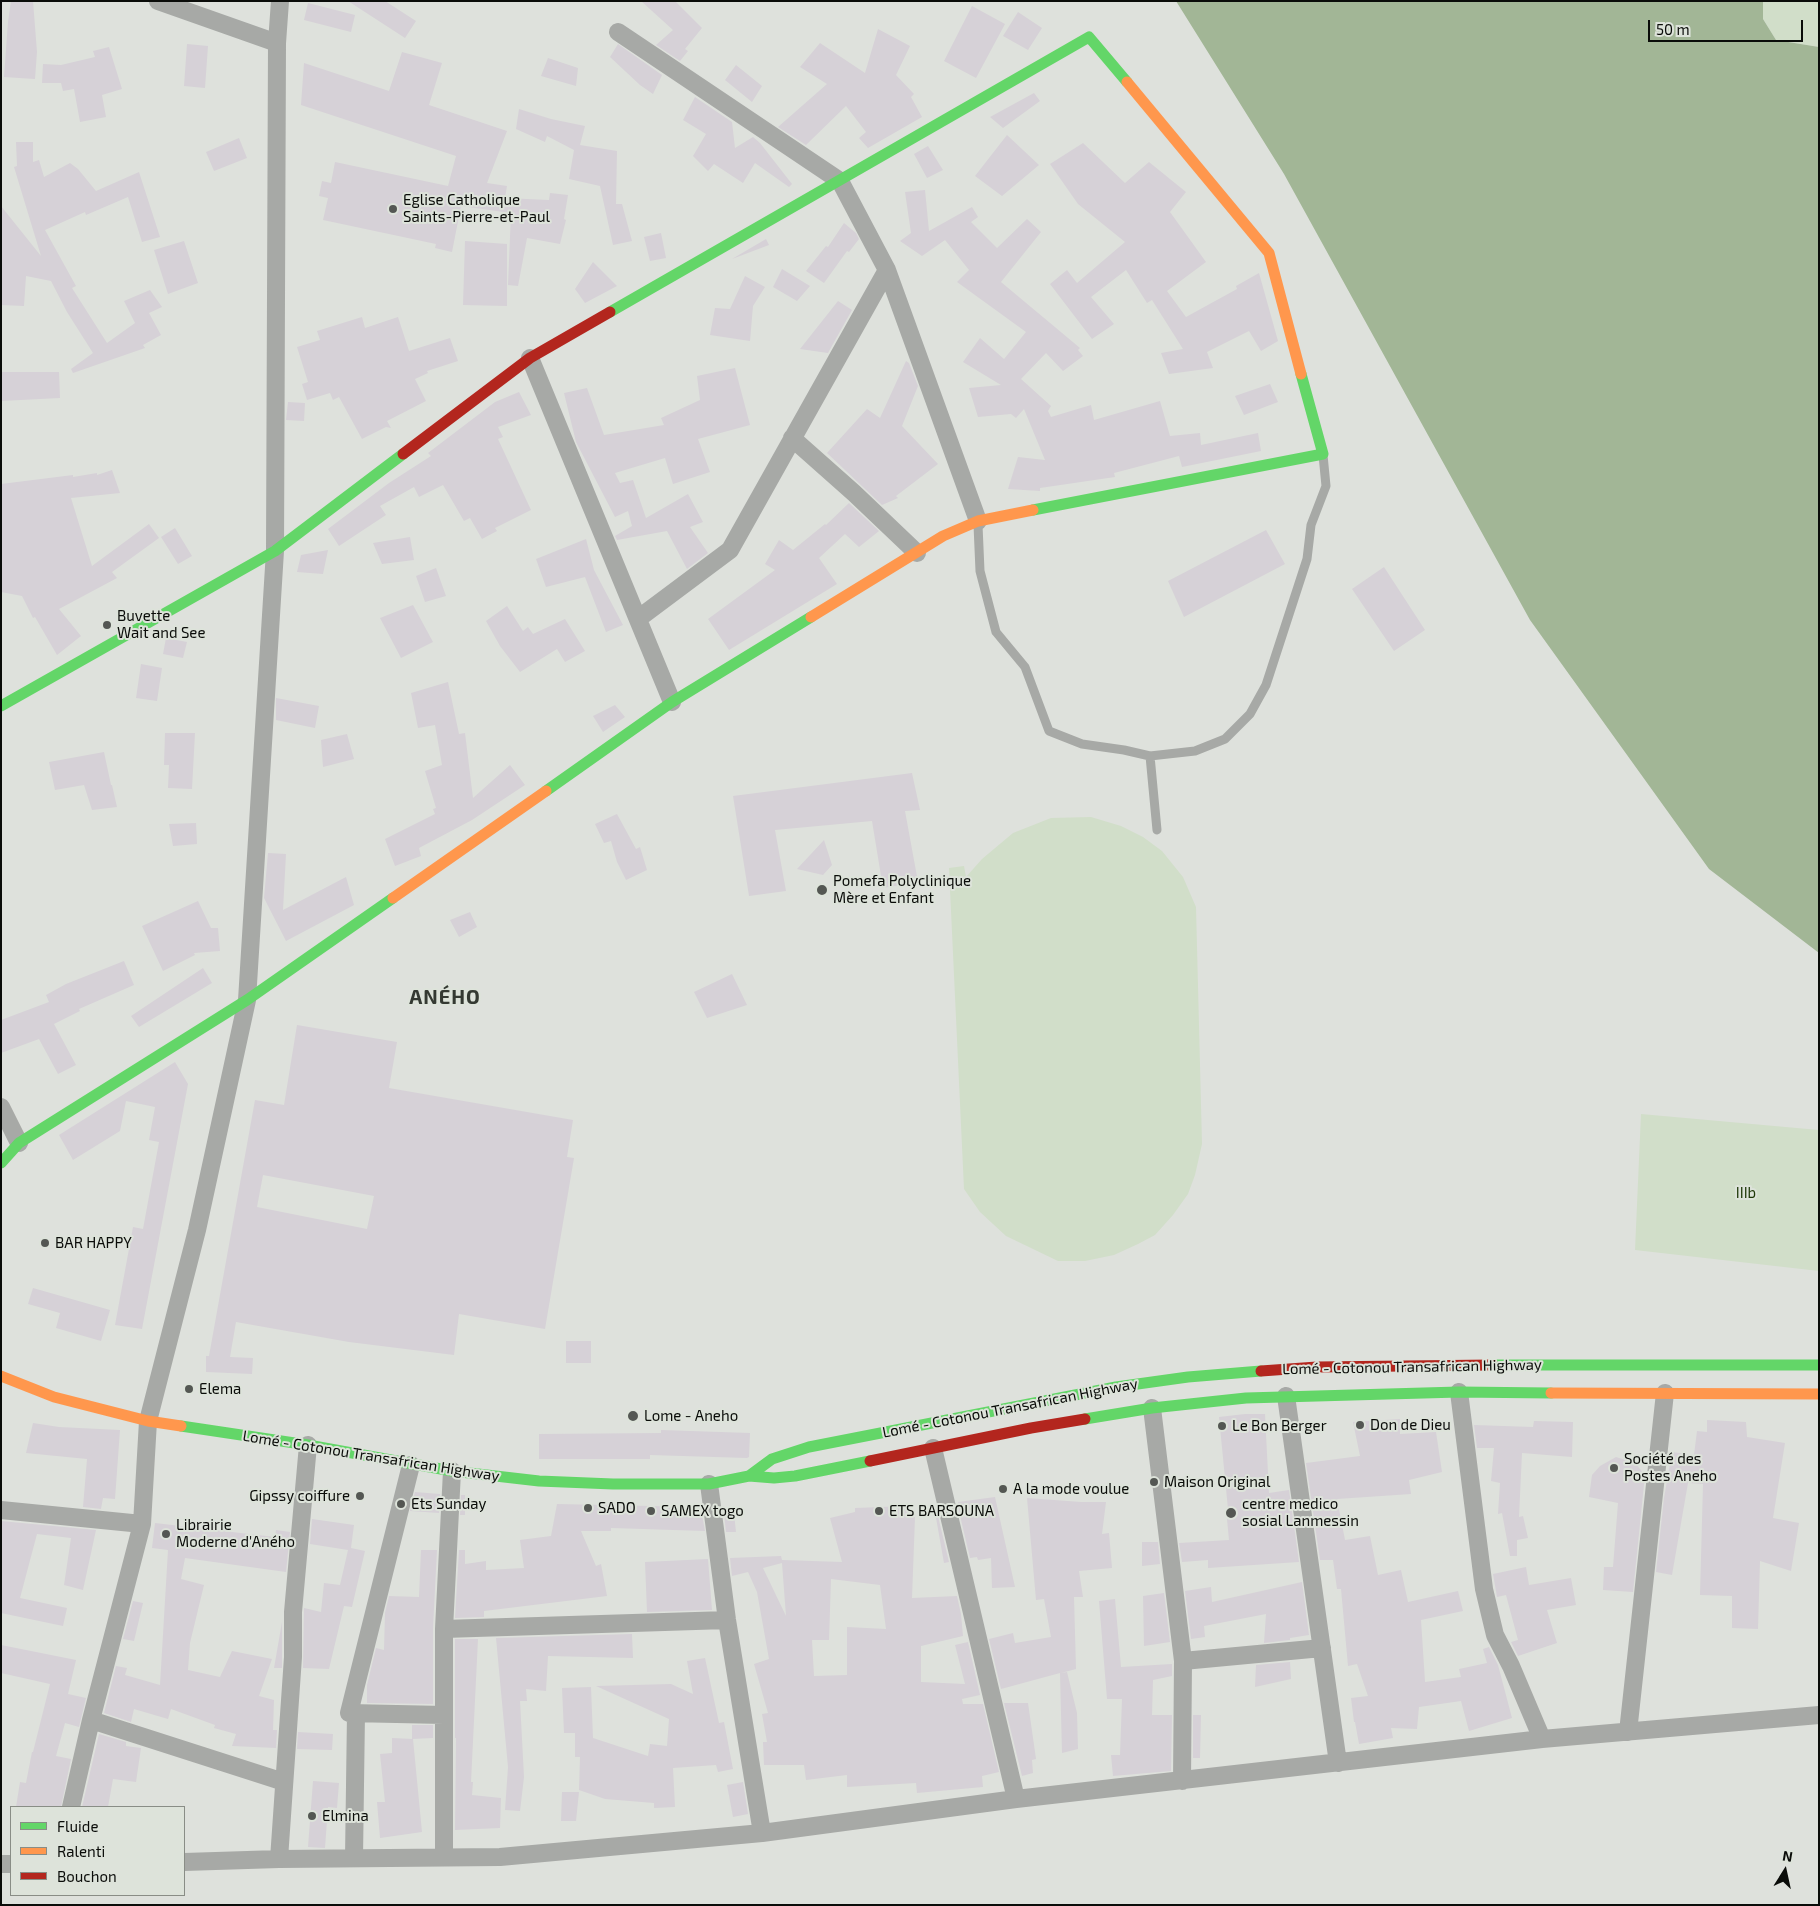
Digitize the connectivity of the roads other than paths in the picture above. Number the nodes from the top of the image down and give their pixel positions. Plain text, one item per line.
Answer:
1 (158, 1) edge
2 (280, 1) edge
3 (618, 32) dead end
4 (277, 43) junction
5 (840, 182) junction
6 (887, 270) junction
7 (530, 358) junction
8 (792, 438) junction
9 (1322, 454) junction
10 (978, 521) junction
11 (274, 551) junction
12 (917, 553) junction
13 (639, 618) junction
14 (672, 702) junction
15 (1, 706) edge
16 (1150, 756) junction
17 (1158, 830) dead end
18 (247, 1000) junction
19 (1, 1107) edge
20 (19, 1143) junction
21 (1, 1163) edge
22 (1819, 1365) edge
23 (1, 1376) edge
24 (1459, 1392) junction
25 (1665, 1393) junction
26 (1819, 1394) edge
27 (1286, 1396) junction
28 (1152, 1408) junction
29 (148, 1421) junction
30 (308, 1446) junction
31 (933, 1448) junction
32 (411, 1465) junction
33 (452, 1470) junction
34 (748, 1476) junction
35 (709, 1484) junction
36 (1, 1510) edge
37 (142, 1524) junction
38 (727, 1620) junction
39 (444, 1629) junction
40 (1322, 1648) junction
41 (1183, 1661) junction
42 (356, 1713) junction
43 (444, 1715) junction
44 (1819, 1715) edge
45 (91, 1720) junction
46 (1628, 1732) junction
47 (1542, 1739) junction
48 (1338, 1763) junction
49 (1182, 1781) junction
50 (284, 1782) junction
51 (1016, 1799) junction
52 (71, 1806) edge
53 (762, 1833) junction
54 (444, 1857) junction
55 (354, 1858) junction
56 (279, 1859) junction
57 (185, 1862) edge

1 - 4 street
2 - 4 street
3 - 5 street
4 - 11 street
5 - 6 street
5 - 7 main road
5 - 9 main road
6 - 8 street
6 - 10 street
7 - 11 main road
7 - 13 street
8 - 12 street
8 - 13 street
9 - 10 main road
9 - 16 lane
10 - 12 main road
10 - 16 lane
11 - 15 main road
11 - 18 street
12 - 14 main road
13 - 14 street
14 - 18 main road
16 - 17 lane
18 - 20 main road
18 - 29 street
19 - 20 street
20 - 21 main road
22 - 34 main road, Lomé - Cotonou Transafrican Highway
23 - 29 main road, Lomé - Cotonou Transafrican Highway
24 - 25 main road, Lomé - Cotonou Transafrican Highway
24 - 27 main road, Lomé - Cotonou Transafrican Highway
24 - 47 street
25 - 26 main road, Lomé - Cotonou Transafrican Highway
25 - 46 street
27 - 28 main road, Lomé - Cotonou Transafrican Highway
27 - 40 street
28 - 31 main road, Lomé - Cotonou Transafrican Highway
28 - 41 street
29 - 30 main road, Lomé - Cotonou Transafrican Highway
29 - 37 street
30 - 32 main road, Lomé - Cotonou Transafrican Highway
30 - 50 street
31 - 34 main road, Lomé - Cotonou Transafrican Highway
31 - 51 street
32 - 33 main road, Lomé - Cotonou Transafrican Highway
32 - 42 street
33 - 35 main road, Lomé - Cotonou Transafrican Highway
33 - 39 street
34 - 35 main road, Lomé - Cotonou Transafrican Highway
35 - 38 street
36 - 37 street
37 - 45 street
38 - 39 street
38 - 53 street
39 - 43 street
40 - 41 street
40 - 48 street
41 - 49 street
42 - 43 street
42 - 55 street
43 - 54 street
44 - 46 street
45 - 50 street
45 - 52 street
46 - 47 street
47 - 48 street
48 - 49 street
49 - 51 street
50 - 56 street
51 - 53 street
53 - 54 street
54 - 55 street
55 - 56 street
56 - 57 street

